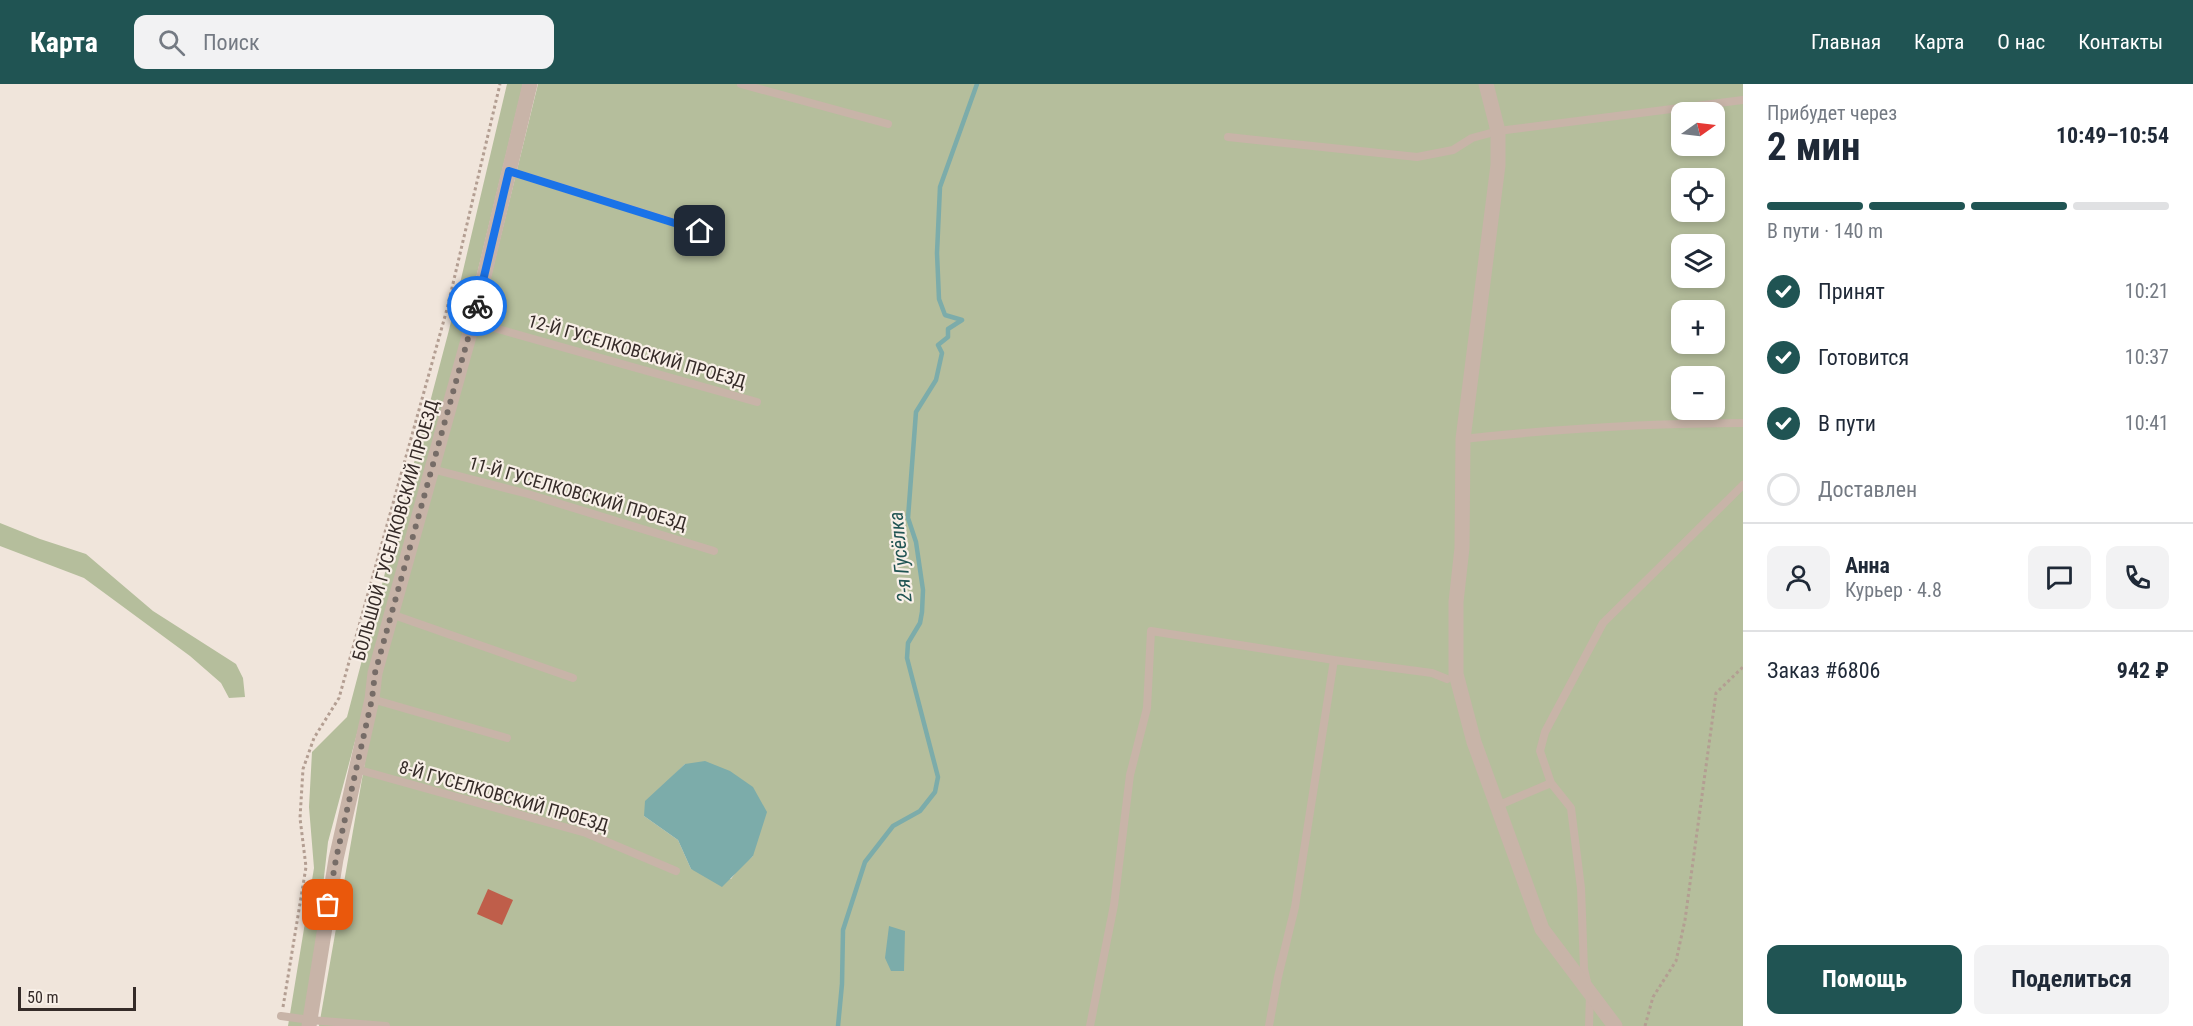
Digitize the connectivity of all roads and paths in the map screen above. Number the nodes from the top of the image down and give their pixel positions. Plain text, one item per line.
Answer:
1 (501, 84) edge
2 (530, 84) edge
3 (741, 84) edge
4 (1486, 84) edge
5 (1743, 100) edge
6 (888, 124) dead end
7 (1498, 131) junction
8 (1228, 137) dead end
9 (509, 171) junction
10 (721, 237) dead end
11 (473, 322) junction
12 (757, 402) dead end
13 (1743, 423) edge
14 (1463, 439) junction
15 (432, 469) junction
16 (1743, 485) edge
17 (714, 551) dead end
18 (391, 614) junction
19 (1334, 660) junction
20 (1743, 667) edge
21 (573, 678) dead end
22 (1447, 679) dead end
23 (372, 699) junction
24 (507, 738) dead end
25 (356, 769) junction
26 (1551, 783) junction
27 (1497, 806) junction
28 (676, 871) dead end
29 (1590, 995) junction
30 (281, 1016) joint
31 (309, 1023) edge
32 (386, 1026) edge
33 (1090, 1026) edge
34 (1269, 1026) edge
35 (1589, 1026) edge
36 (1615, 1026) edge
37 (1645, 1026) edge

1 - 30 path
2 - 9 street, БОЛЬШОЙ ГУСЕЛКОВСКИЙ ПРОЕЗД
3 - 6 lane
4 - 7 street
5 - 7 lane
7 - 8 lane
7 - 14 street
9 - 10 lane
9 - 11 street, БОЛЬШОЙ ГУСЕЛКОВСКИЙ ПРОЕЗД
11 - 12 lane, 12-Й ГУСЕЛКОВСКИЙ ПРОЕЗД
11 - 15 street, БОЛЬШОЙ ГУСЕЛКОВСКИЙ ПРОЕЗД
13 - 14 lane
14 - 27 street
15 - 17 lane, 11-Й ГУСЕЛКОВСКИЙ ПРОЕЗД
15 - 18 street, БОЛЬШОЙ ГУСЕЛКОВСКИЙ ПРОЕЗД
16 - 26 lane
18 - 21 lane
18 - 23 street, БОЛЬШОЙ ГУСЕЛКОВСКИЙ ПРОЕЗД
19 - 22 lane
19 - 33 lane
19 - 34 lane
20 - 37 path
23 - 24 lane
23 - 25 street, БОЛЬШОЙ ГУСЕЛКОВСКИЙ ПРОЕЗД
25 - 28 lane, 8-Й ГУСЕЛКОВСКИЙ ПРОЕЗД
25 - 31 street, БОЛЬШОЙ ГУСЕЛКОВСКИЙ ПРОЕЗД
26 - 27 lane
26 - 29 lane
27 - 29 street
29 - 35 lane
29 - 36 street
30 - 31 lane
31 - 32 lane

